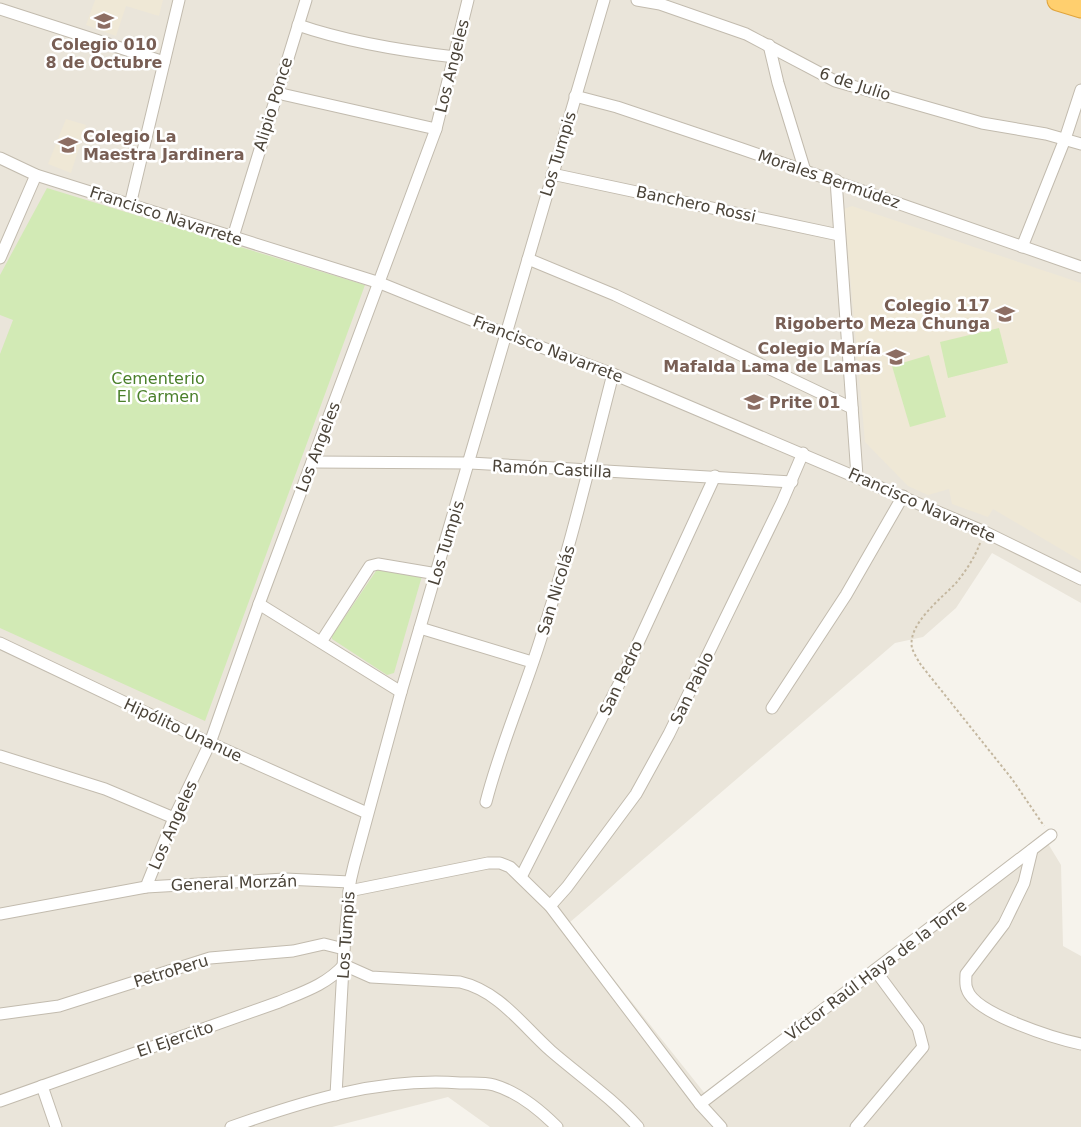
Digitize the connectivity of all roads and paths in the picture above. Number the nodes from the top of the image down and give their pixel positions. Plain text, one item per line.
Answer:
1 (179, 0) edge
2 (306, 0) edge
3 (468, 0) edge
4 (604, 0) edge
5 (637, 0) edge
6 (1058, 0) edge
7 (1081, 7) edge
8 (0, 9) edge
9 (298, 24) junction
10 (768, 45) junction
11 (455, 57) junction
12 (164, 62) junction
13 (1081, 90) edge
14 (277, 93) junction
15 (575, 96) junction
16 (436, 129) junction
17 (1065, 139) junction
18 (1081, 144) edge
19 (0, 158) edge
20 (805, 171) junction
21 (36, 174) junction
22 (552, 174) junction
23 (836, 180) junction
24 (130, 205) junction
25 (839, 235) junction
26 (232, 237) junction
27 (1022, 247) junction
28 (0, 258) edge
29 (528, 259) junction
30 (1081, 267) edge
31 (380, 283) junction
32 (506, 334) junction
33 (613, 374) junction
34 (852, 408) junction
35 (803, 452) junction
36 (312, 462) junction
37 (470, 464) junction
38 (588, 472) junction
39 (715, 476) junction
40 (857, 476) junction
41 (792, 482) junction
42 (903, 496) junction
43 (985, 532) junction
44 (437, 574) junction
45 (1081, 579) edge
46 (259, 604) junction
47 (420, 628) junction
48 (321, 642) junction
49 (0, 643) edge
50 (532, 662) junction
51 (401, 692) junction
52 (772, 708) dead end
53 (210, 743) junction
54 (0, 756) edge
55 (486, 802) dead end
56 (368, 813) junction
57 (174, 818) junction
58 (1051, 836) joint
59 (1032, 850) junction
60 (521, 877) junction
61 (349, 886) junction
62 (146, 887) junction
63 (550, 906) junction
64 (0, 914) edge
65 (344, 949) junction
66 (344, 965) junction
67 (875, 970) junction
68 (0, 1014) edge
69 (1081, 1044) edge
70 (42, 1086) junction
71 (336, 1095) junction
72 (0, 1101) edge
73 (700, 1104) junction
74 (56, 1127) edge
75 (230, 1127) edge
76 (557, 1127) edge
77 (638, 1127) edge
78 (721, 1127) edge
79 (856, 1127) edge

1 - 12 street
2 - 9 street, Alipio Ponce
3 - 11 street, Los Angeles
4 - 15 street, Los Tumpis
5 - 10 street, 6 de Julio
6 - 7 highway
8 - 12 street
9 - 11 street
9 - 14 street, Alipio Ponce
10 - 17 street, 6 de Julio
10 - 20 street
11 - 16 street, Los Angeles
12 - 24 street
13 - 17 street
14 - 16 street
14 - 26 street, Alipio Ponce
15 - 20 street, Morales Bermúdez
15 - 22 street, Los Tumpis
16 - 31 street, Los Angeles
17 - 18 street, 6 de Julio
17 - 27 street
19 - 21 street, Francisco Navarrete
20 - 23 street, Morales Bermúdez
21 - 24 street, Francisco Navarrete
21 - 28 street
22 - 25 street, Banchero Rossi
22 - 29 street, Los Tumpis
23 - 25 street
23 - 27 street, Morales Bermúdez
24 - 26 street, Francisco Navarrete
25 - 34 street
26 - 31 street, Francisco Navarrete
27 - 30 street, Morales Bermúdez
29 - 32 street, Los Tumpis
29 - 34 street
31 - 32 street, Francisco Navarrete
31 - 36 street, Los Angeles
32 - 33 street, Francisco Navarrete
32 - 37 street, Los Tumpis
33 - 35 street, Francisco Navarrete
33 - 38 street, San Nicolás
34 - 40 street
35 - 40 street, Francisco Navarrete
35 - 41 street, San Pablo
36 - 37 street, Ramón Castilla
36 - 46 street, Los Angeles
37 - 38 street, Ramón Castilla
37 - 44 street, Los Tumpis
38 - 39 street, Ramón Castilla
38 - 50 street, San Nicolás
39 - 41 street, Ramón Castilla
39 - 60 street, San Pedro
40 - 42 street, Francisco Navarrete
41 - 63 street, San Pablo
42 - 43 street, Francisco Navarrete
42 - 52 street
43 - 45 street, Francisco Navarrete
43 - 58 path
44 - 47 street, Los Tumpis
44 - 48 street
46 - 48 street
46 - 53 street, Los Angeles
47 - 50 street
47 - 51 street, Los Tumpis
48 - 51 street
49 - 53 street, Hipólito Unanue
50 - 55 street, San Nicolás
51 - 56 street, Los Tumpis
53 - 56 street, Hipólito Unanue
53 - 57 street, Los Angeles
54 - 57 street
56 - 61 street, Los Tumpis
57 - 62 street, Los Angeles
58 - 59 street, Víctor Raúl Haya de la Torre
59 - 67 street, Víctor Raúl Haya de la Torre
59 - 69 street
60 - 61 street
60 - 63 street
61 - 62 street, General Morzán
61 - 65 street, Los Tumpis
62 - 64 street, General Morzán
63 - 73 street
65 - 66 street, Los Tumpis
65 - 68 street, PetroPeru
66 - 70 street, El Ejercito
66 - 71 street, Los Tumpis
66 - 77 street
67 - 73 street, Víctor Raúl Haya de la Torre
67 - 79 street
70 - 72 street, El Ejercito
70 - 74 street
71 - 75 street
71 - 76 street
73 - 78 street

